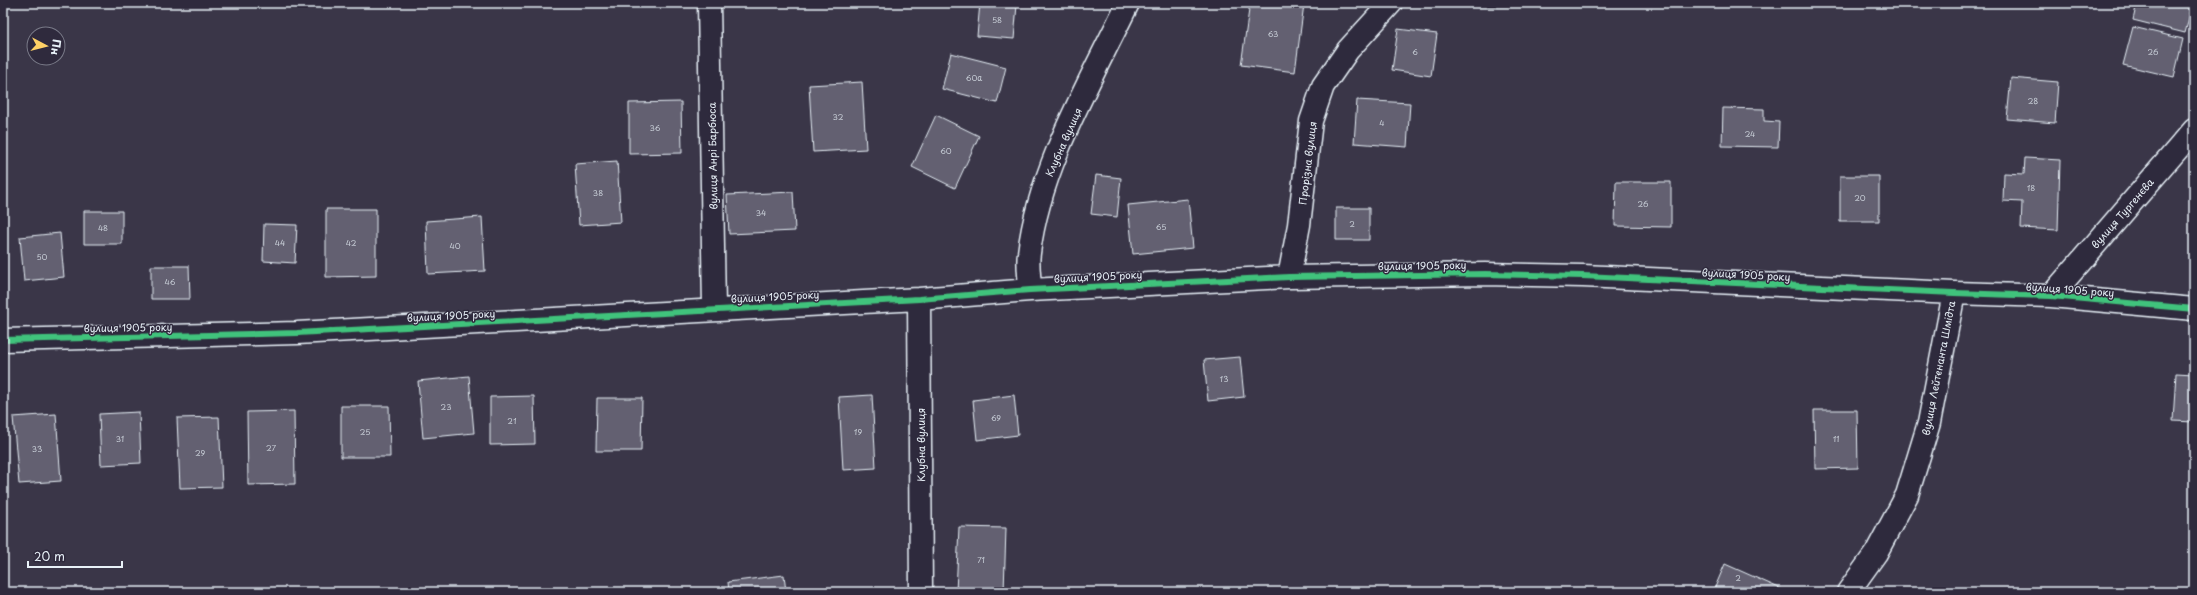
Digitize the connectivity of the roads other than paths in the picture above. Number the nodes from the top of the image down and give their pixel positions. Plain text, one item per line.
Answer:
1 (709, 3) edge
2 (1128, 3) edge
3 (1391, 3) edge
4 (2194, 130) edge
5 (1289, 277) junction
6 (1030, 290) junction
7 (1954, 293) junction
8 (2051, 296) junction
9 (919, 299) junction
10 (2194, 309) edge
11 (714, 310) junction
12 (3, 340) edge
13 (921, 592) edge
14 (1848, 592) edge

1 - 11 street, вулиця Анрі Барбюса
2 - 6 street, Клубна вулиця
3 - 5 street, Прорізна вулиця
4 - 8 street, вулиця Тургенєва
5 - 6 street, вулиця 1905 року
5 - 7 street, вулиця 1905 року
6 - 9 street, вулиця 1905 року
7 - 8 street, вулиця 1905 року
7 - 14 street, вулиця Лейтенанта Шмідта
8 - 10 street, вулиця 1905 року
9 - 11 street, вулиця 1905 року
9 - 13 street, Клубна вулиця
11 - 12 street, вулиця 1905 року

